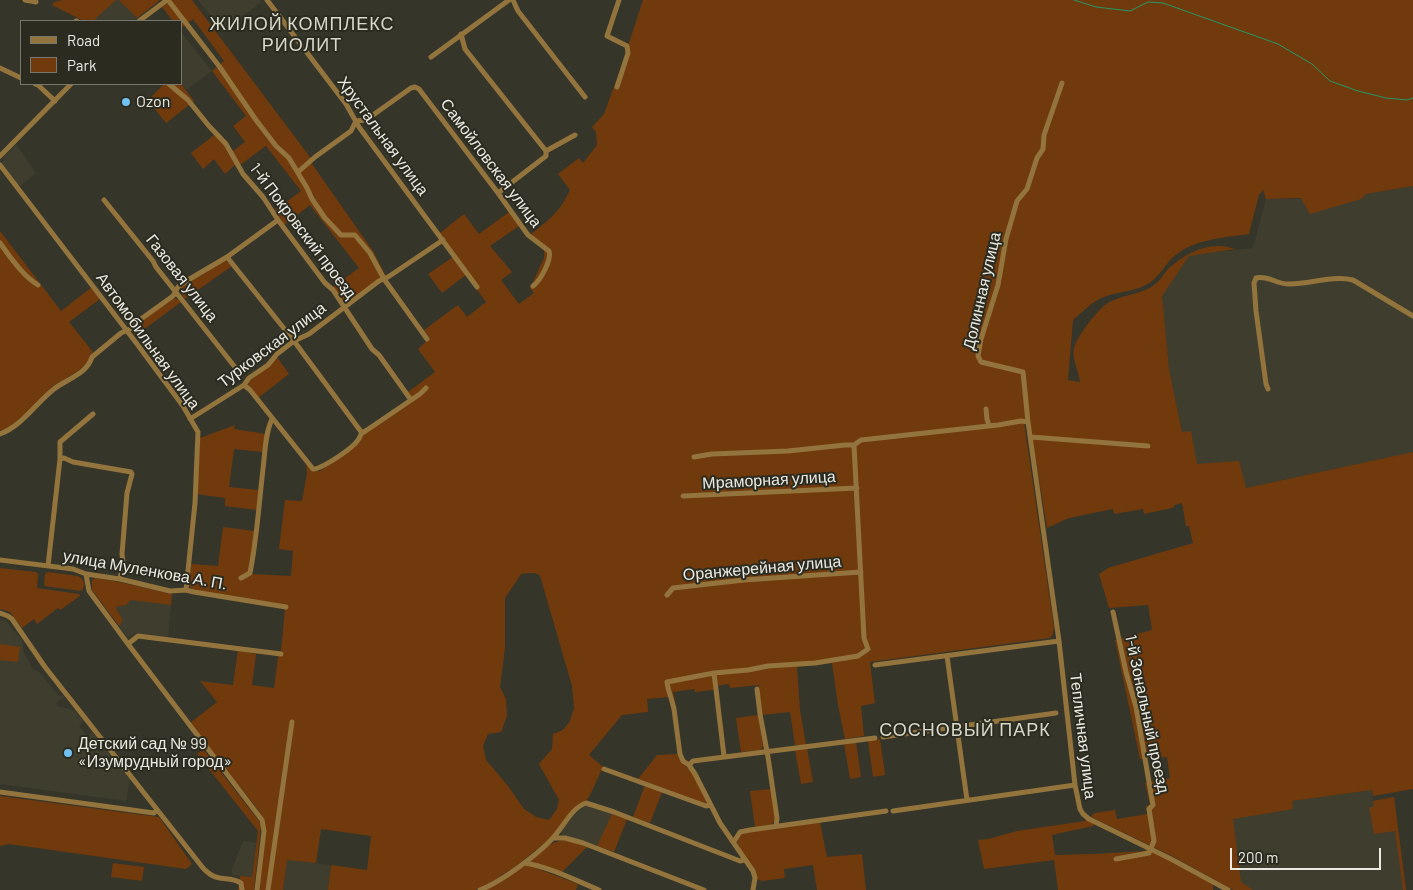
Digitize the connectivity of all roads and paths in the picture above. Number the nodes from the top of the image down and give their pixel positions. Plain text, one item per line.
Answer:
1 (25, 0) edge
2 (168, 0) edge
3 (268, 0) edge
4 (508, 0) edge
5 (513, 0) edge
6 (619, 0) edge
7 (36, 2) dead end
8 (140, 20) edge
9 (461, 34) junction
10 (431, 57) dead end
11 (0, 68) edge
12 (20, 78) edge
13 (1062, 82) dead end
14 (38, 85) edge
15 (70, 85) edge
16 (170, 85) edge
17 (617, 88) dead end
18 (585, 97) dead end
19 (55, 101) junction
20 (356, 121) junction
21 (575, 135) dead end
22 (546, 151) junction
23 (0, 156) edge
24 (0, 164) edge
25 (298, 172) junction
26 (498, 193) junction
27 (104, 200) dead end
28 (278, 220) junction
29 (443, 240) junction
30 (0, 243) edge
31 (227, 257) junction
32 (384, 279) junction
33 (38, 285) dead end
34 (533, 286) dead end
35 (477, 287) dead end
36 (176, 291) junction
37 (345, 307) junction
38 (1413, 316) edge
39 (127, 331) junction
40 (428, 339) dead end
41 (294, 341) junction
42 (238, 371) dead end
43 (244, 385) junction
44 (426, 388) dead end
45 (1268, 388) dead end
46 (411, 400) junction
47 (986, 409) dead end
48 (93, 414) dead end
49 (190, 419) junction
50 (272, 419) junction
51 (1028, 422) junction
52 (989, 426) junction
53 (362, 433) junction
54 (0, 434) edge
55 (1031, 437) junction
56 (854, 445) junction
57 (1148, 446) dead end
58 (694, 457) dead end
59 (60, 459) junction
60 (857, 488) junction
61 (683, 496) dead end
62 (0, 560) edge
63 (48, 566) junction
64 (862, 572) junction
65 (86, 574) junction
66 (241, 578) dead end
67 (120, 579) junction
68 (186, 590) junction
69 (667, 595) dead end
70 (286, 607) dead end
71 (1113, 612) dead end
72 (0, 613) edge
73 (1057, 630) joint
74 (1059, 641) junction
75 (128, 644) junction
76 (281, 654) dead end
77 (948, 656) junction
78 (875, 665) dead end
79 (714, 673) junction
80 (757, 689) dead end
81 (1056, 713) dead end
82 (292, 722) dead end
83 (957, 727) junction
84 (883, 736) dead end
85 (875, 738) dead end
86 (766, 752) junction
87 (724, 756) junction
88 (689, 765) junction
89 (604, 769) dead end
90 (1075, 784) junction
91 (0, 792) edge
92 (967, 800) junction
93 (710, 805) junction
94 (157, 810) junction
95 (886, 811) dead end
96 (893, 811) dead end
97 (776, 826) junction
98 (553, 838) junction
99 (732, 841) junction
100 (1151, 849) junction
101 (1116, 859) dead end
102 (744, 860) junction
103 (524, 864) junction
104 (242, 890) edge
105 (257, 890) edge
106 (268, 890) edge
107 (480, 890) edge
108 (600, 890) edge
109 (704, 890) edge
110 (753, 890) edge
111 (1228, 890) edge

1 - 7 street
2 - 8 street
2 - 25 street
3 - 20 street, Хрустальная улица
4 - 9 street
5 - 18 street
6 - 17 street
9 - 10 street
9 - 22 street
11 - 12 street
13 - 51 street, Долинная улица
14 - 19 street
15 - 19 street
16 - 28 street, 1-й Покровский проезд
19 - 23 street
20 - 25 street
20 - 26 street, Самойловская улица
20 - 29 street, Хрустальная улица
21 - 22 street
22 - 26 street
24 - 39 street, Автомобильная улица
25 - 32 street
26 - 34 street, Самойловская улица
27 - 36 street, Газовая улица
28 - 31 street
28 - 37 street, 1-й Покровский проезд
29 - 32 street, Турковская улица
29 - 35 street, Хрустальная улица
30 - 33 street
31 - 36 street
31 - 41 street
32 - 37 street, Турковская улица
32 - 40 street
36 - 39 street
36 - 42 street, Газовая улица
37 - 41 street, Турковская улица
37 - 46 street, 1-й Покровский проезд
38 - 45 street
39 - 49 street, Автомобильная улица
39 - 54 street
41 - 43 street, Турковская улица
41 - 53 street
43 - 49 street, Турковская улица
43 - 50 street
44 - 46 street
46 - 53 street
47 - 52 street
48 - 59 street
49 - 68 street, Автомобильная улица
50 - 53 street
50 - 66 street
51 - 52 street
51 - 55 street, Долинная улица
52 - 56 street
55 - 57 street
55 - 73 street, Долинная улица
56 - 58 street
56 - 60 street
59 - 63 street
59 - 67 street
60 - 61 street, Мраморная улица
60 - 64 street
62 - 63 street, улица Муленкова А. П.
63 - 65 street, улица Муленкова А. П.
64 - 69 street, Оранжерейная улица
64 - 79 street
65 - 67 street, улица Муленкова А. П.
65 - 75 street
67 - 68 street, улица Муленкова А. П.
68 - 70 street, улица Муленкова А. П.
71 - 100 street, 1-й Зональный проезд
72 - 94 street
73 - 74 street, Тепличная улица
74 - 77 street
74 - 90 street, Тепличная улица
75 - 76 street
75 - 105 street
77 - 78 street
77 - 83 street
79 - 87 street
79 - 88 street
80 - 86 street
81 - 83 street
82 - 106 street
83 - 84 street
83 - 92 street
85 - 86 street
86 - 87 street
86 - 97 street
87 - 88 street
88 - 93 street
89 - 93 street
90 - 92 street
90 - 100 street, Тепличная улица
91 - 94 street
92 - 96 street
93 - 99 street
94 - 104 street
95 - 97 street
97 - 99 street
98 - 102 street
98 - 103 street
98 - 109 street
99 - 102 street
100 - 101 street
100 - 111 street
102 - 110 street
103 - 107 street
103 - 108 street

